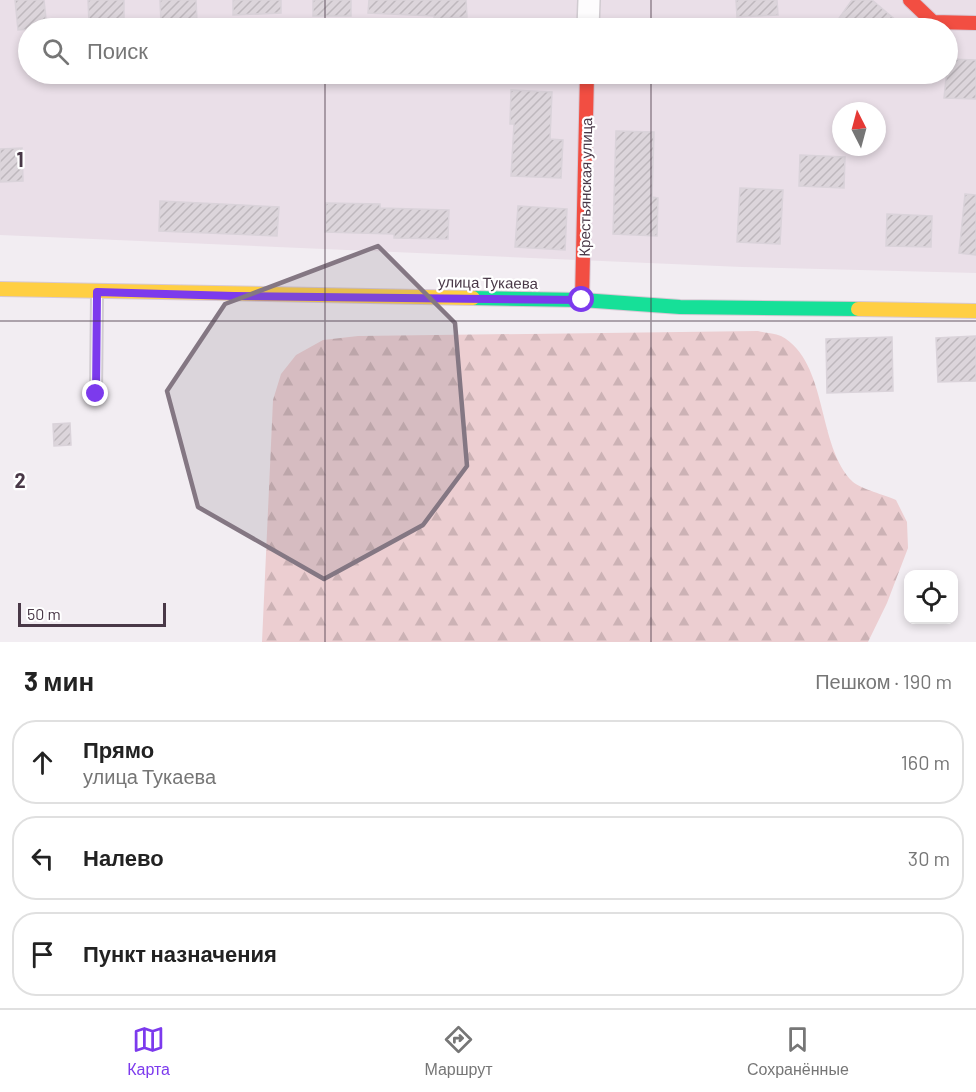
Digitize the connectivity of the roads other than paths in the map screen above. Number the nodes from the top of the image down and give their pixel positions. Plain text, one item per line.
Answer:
1 (589, 0) edge
2 (910, 0) edge
3 (588, 18) edge
4 (929, 18) edge
5 (958, 23) edge
6 (976, 23) edge
7 (587, 84) edge
8 (0, 289) edge
9 (97, 292) junction
10 (582, 300) junction
11 (976, 311) edge
12 (96, 394) dead end

1 - 3 street
2 - 4 main road
5 - 6 main road
7 - 10 main road, Крестьянская улица
8 - 9 main road, улица Тукаева
9 - 10 main road, улица Тукаева
9 - 12 lane
10 - 11 main road, улица Тукаева

